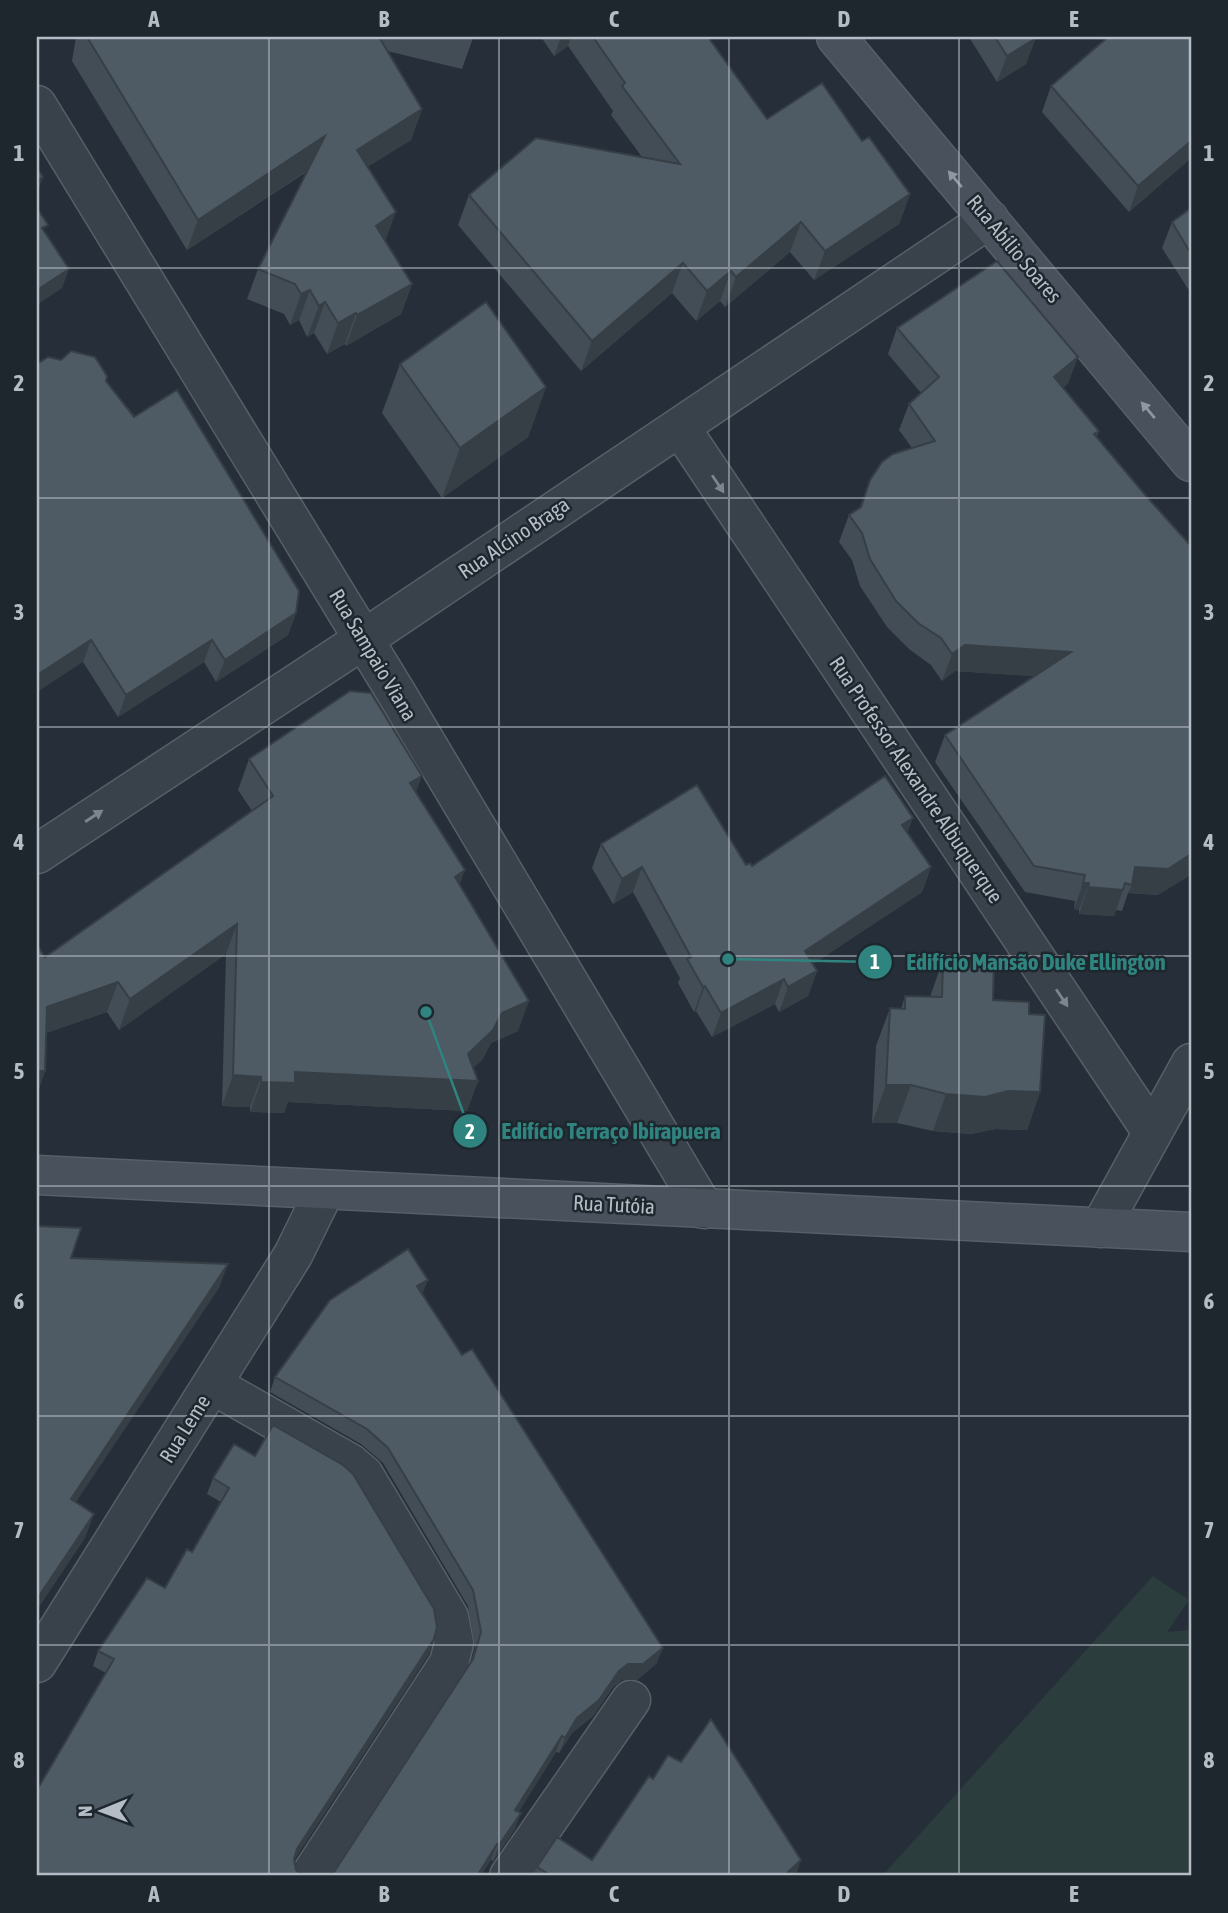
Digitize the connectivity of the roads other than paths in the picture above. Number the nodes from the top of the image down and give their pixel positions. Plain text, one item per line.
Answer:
1 (836, 37) edge
2 (37, 105) edge
3 (989, 219) junction
4 (680, 427) junction
5 (1191, 462) edge
6 (364, 639) junction
7 (37, 854) edge
8 (1191, 1063) edge
9 (1152, 1132) junction
10 (37, 1175) edge
11 (325, 1190) junction
12 (704, 1209) junction
13 (1100, 1228) junction
14 (1191, 1231) edge
15 (213, 1385) junction
16 (37, 1663) edge
17 (631, 1700) dead end
18 (310, 1876) edge
19 (509, 1876) edge

3 -> 1 street, Rua Abílio Soares
2 - 6 street, Rua Sampaio Viana
3 - 4 street, Rua Alcino Braga
5 -> 3 street, Rua Abílio Soares
4 - 6 street, Rua Alcino Braga
4 -> 9 street, Rua Professor Alexandre Albuquerque
7 -> 6 street, Rua Alcino Braga
6 - 12 street, Rua Sampaio Viana
8 - 9 street
9 - 13 street
10 - 11 street, Rua Tutóia
11 - 12 street, Rua Tutóia
11 - 15 street, Rua Leme
12 - 13 street, Rua Tutóia
13 - 14 street, Rua Tutóia
15 - 16 street, Rua Leme
15 - 18 street
17 - 19 street

